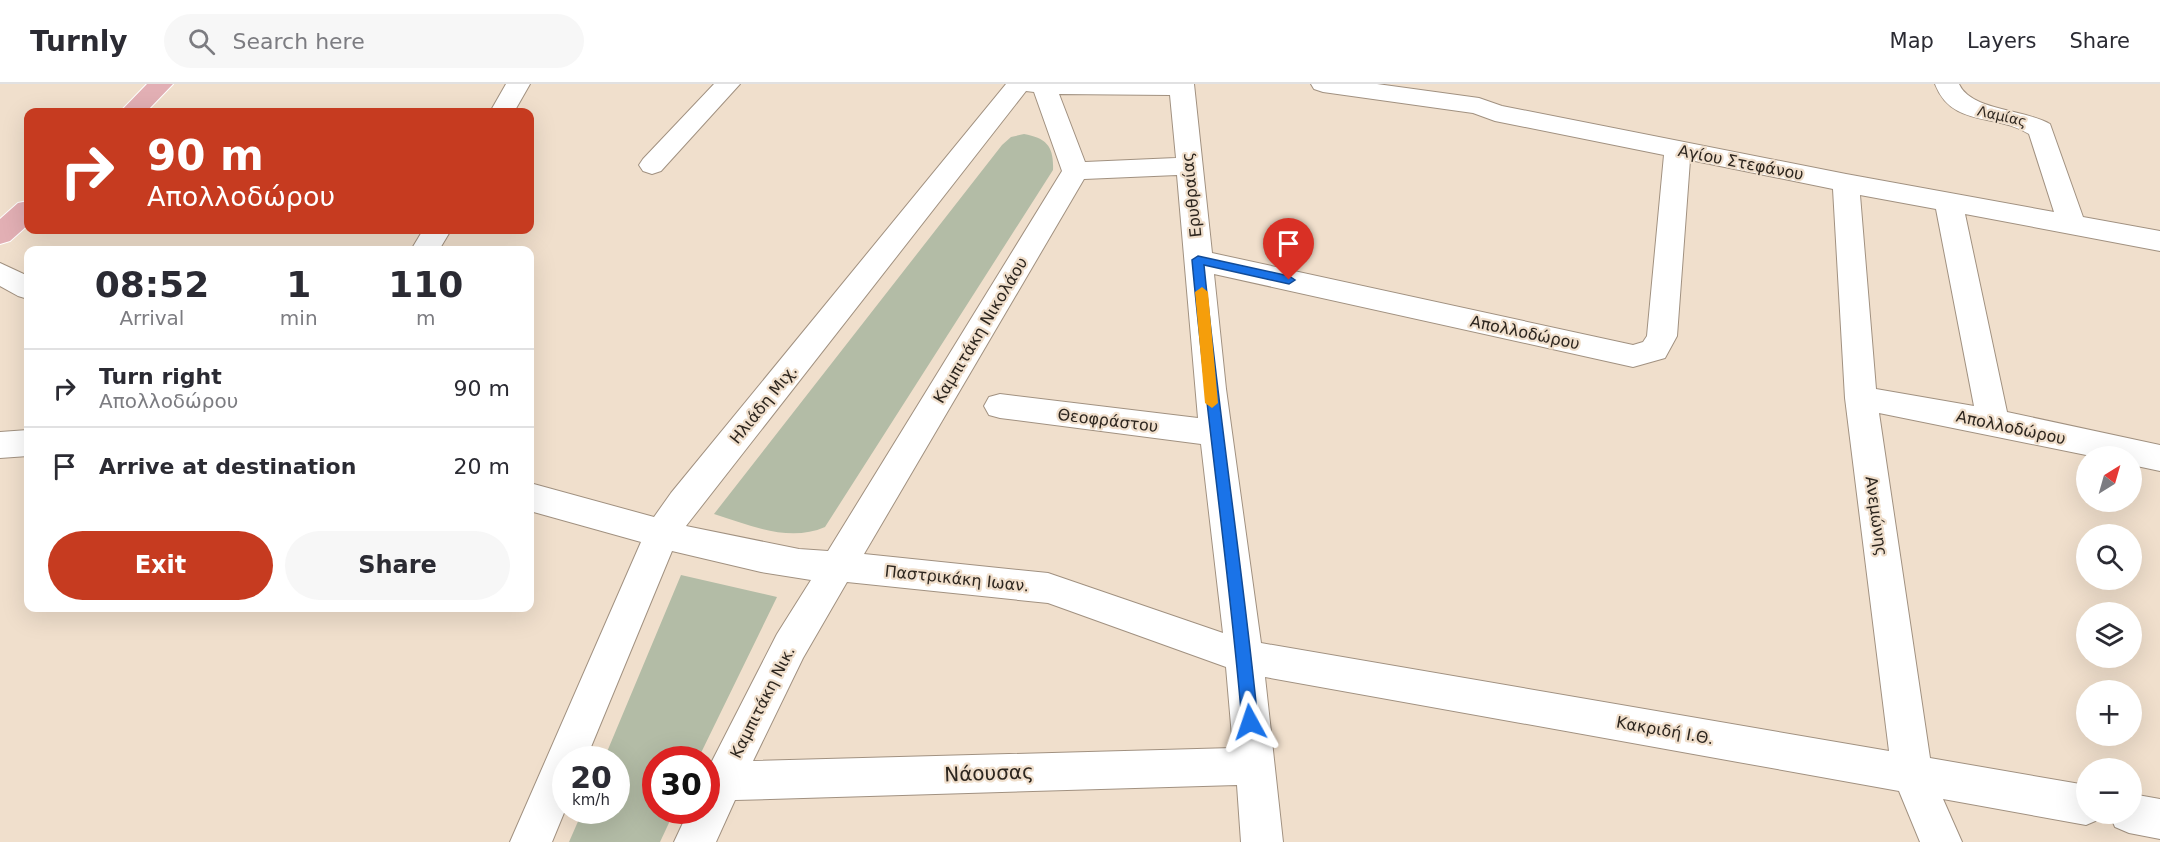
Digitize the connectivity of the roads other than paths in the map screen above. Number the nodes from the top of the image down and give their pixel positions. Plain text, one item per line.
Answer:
1 (161, 84) edge
2 (518, 84) edge
3 (728, 84) edge
4 (1323, 84) edge
5 (1947, 84) edge
6 (1030, 85) edge
7 (1181, 86) edge
8 (1481, 95) edge
9 (136, 108) edge
10 (504, 108) edge
11 (1678, 150) junction
12 (652, 165) dead end
13 (1188, 166) junction
14 (1075, 171) junction
15 (1846, 183) junction
16 (1948, 201) junction
17 (24, 213) edge
18 (2071, 223) junction
19 (0, 234) edge
20 (2160, 241) edge
21 (1198, 260) junction
22 (0, 273) edge
23 (24, 287) edge
24 (1862, 398) junction
25 (1000, 406) dead end
26 (1993, 422) junction
27 (1215, 434) junction
28 (24, 443) edge
29 (0, 445) edge
30 (2160, 458) edge
31 (534, 498) edge
32 (662, 534) junction
33 (838, 566) junction
34 (1244, 657) junction
35 (572, 746) edge
36 (1254, 766) junction
37 (1912, 774) junction
38 (723, 781) junction
39 (552, 793) edge
40 (2076, 804) edge
41 (2142, 816) edge
42 (2160, 819) edge
43 (531, 842) edge
44 (695, 842) edge
45 (1262, 842) edge
46 (1941, 842) edge

1 - 9 main road
2 - 10 street
3 - 12 street
4 - 8 street, Αγίου Στεφάνου
5 - 18 street, Λαμίας
6 - 7 street
6 - 14 street
6 - 32 street, Ηλιάδη Μιχ.
7 - 13 street, Ερυθραίας
8 - 11 street, Αγίου Στεφάνου
11 - 15 street, Αγίου Στεφάνου
11 - 21 street, Απολλοδώρου
13 - 14 street
13 - 21 street, Ερυθραίας
14 - 33 street, Καμπιτάκη Νικολάου
15 - 16 street, Αγίου Στεφάνου
15 - 24 street, Ανεμώνης
16 - 18 street, Αγίου Στεφάνου
16 - 26 street
17 - 19 main road
18 - 20 street, Αγίου Στεφάνου
21 - 27 street, Ερυθραίας
22 - 23 street
24 - 26 street, Απολλοδώρου
24 - 37 street, Ανεμώνης
25 - 27 street, Θεοφράστου
26 - 30 street, Απολλοδώρου
27 - 34 street, Ερυθραίας
28 - 29 street
31 - 32 street, Παστρικάκη Ιωαν.
32 - 33 street, Παστρικάκη Ιωαν.
32 - 35 street, Ηλιάδη Μιχ.
33 - 34 street, Παστρικάκη Ιωαν.
33 - 38 street, Καμπιτάκη Νικ.
34 - 36 street, Ερυθραίας
34 - 37 street, Κακριδή Ι.Θ.
36 - 38 street, Νάουσας
36 - 45 street, Ερυθραίας
37 - 40 street, Κακριδή Ι.Θ.
37 - 46 street, Ανεμώνης
38 - 44 street, Καμπιτάκη Νικ.
39 - 43 street, Ηλιάδη Μιχ.
41 - 42 street

